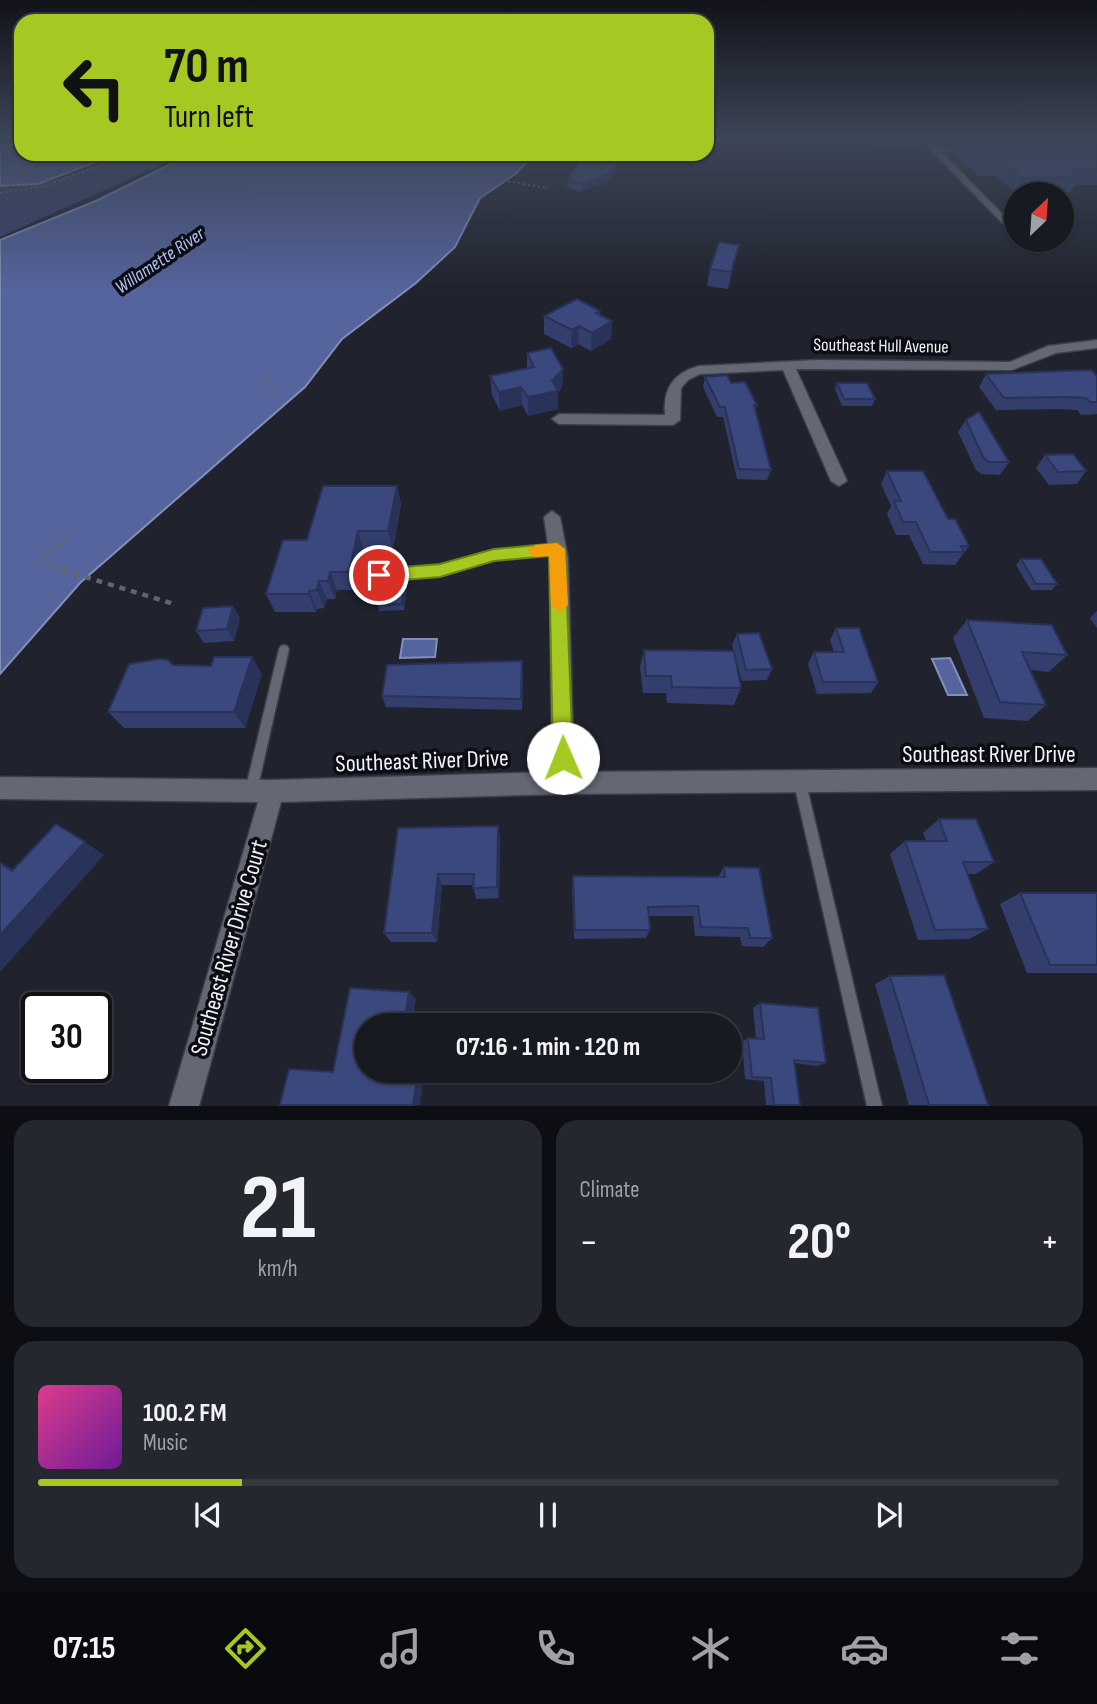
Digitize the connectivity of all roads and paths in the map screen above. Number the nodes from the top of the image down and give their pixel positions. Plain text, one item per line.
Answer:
1 (974, 191) edge
2 (1004, 222) edge
3 (1097, 344) edge
4 (788, 365) junction
5 (271, 375) dead end
6 (274, 390) dead end
7 (559, 419) dead end
8 (839, 481) dead end
9 (552, 517) dead end
10 (66, 536) dead end
11 (557, 549) junction
12 (379, 575) dead end
13 (174, 604) dead end
14 (284, 649) dead end
15 (1097, 779) edge
16 (800, 782) junction
17 (563, 783) junction
18 (0, 788) edge
19 (262, 791) junction
20 (184, 1105) edge
21 (875, 1105) edge

1 - 2 street
3 - 4 street, Southeast Hull Avenue
4 - 7 street
4 - 8 street, Southeast Hull Avenue
5 - 6 path
9 - 11 street
10 - 13 path
11 - 12 lane
11 - 17 street
14 - 19 lane
15 - 16 street, Southeast River Drive
16 - 17 street, Southeast River Drive
16 - 21 lane
17 - 19 street, Southeast River Drive
18 - 19 street, Southeast River Drive
19 - 20 street, Southeast River Drive Court

